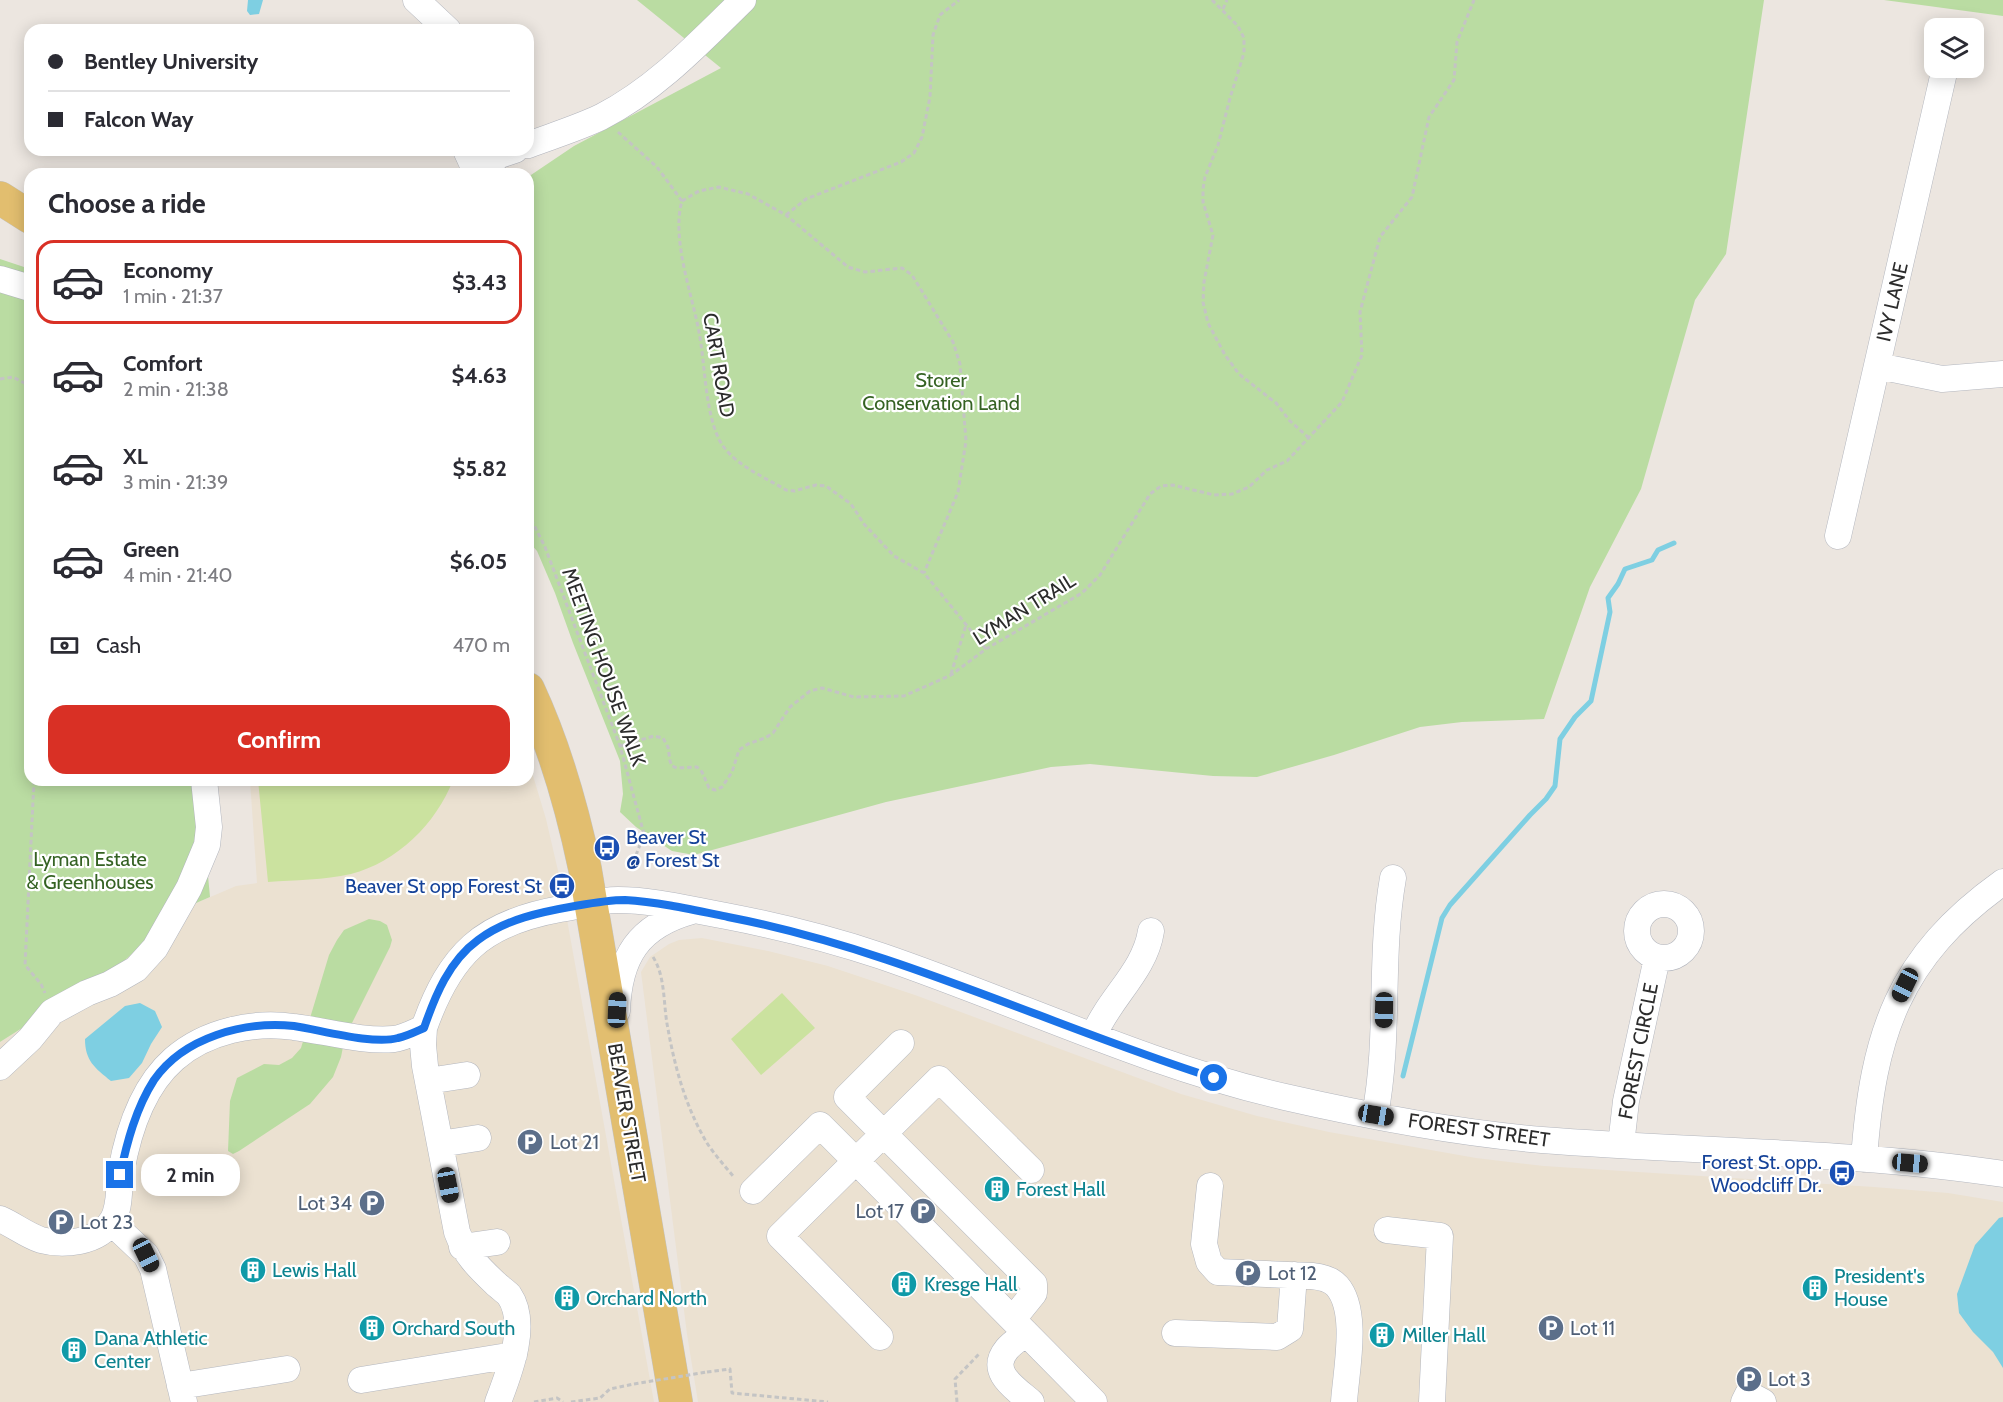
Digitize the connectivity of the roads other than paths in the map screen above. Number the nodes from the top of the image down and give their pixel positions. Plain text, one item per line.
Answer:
1 (416, 0) edge
2 (743, 0) edge
3 (442, 24) edge
4 (1943, 78) edge
5 (534, 143) edge
6 (497, 156) edge
7 (472, 165) edge
8 (0, 198) edge
9 (24, 213) edge
10 (0, 279) edge
11 (24, 286) edge
12 (1878, 366) junction
13 (2003, 374) edge
14 (1839, 536) dead end
15 (534, 703) edge
16 (205, 786) edge
17 (1393, 878) dead end
18 (2003, 882) edge
19 (591, 903) junction
20 (695, 910) junction
21 (1151, 931) dead end
22 (1657, 958) dead end
23 (424, 1028) junction
24 (1094, 1035) junction
25 (901, 1043) dead end
26 (0, 1067) edge
27 (619, 1068) junction
28 (468, 1075) dead end
29 (428, 1081) junction
30 (1376, 1115) junction
31 (883, 1134) junction
32 (478, 1138) dead end
33 (440, 1144) junction
34 (1621, 1145) junction
35 (1864, 1159) junction
36 (856, 1161) junction
37 (1031, 1170) dead end
38 (2003, 1174) edge
39 (1210, 1186) dead end
40 (753, 1191) dead end
41 (0, 1219) edge
42 (111, 1222) junction
43 (1387, 1230) dead end
44 (497, 1242) dead end
45 (462, 1247) junction
46 (1294, 1275) junction
47 (1019, 1326) junction
48 (1175, 1333) dead end
49 (880, 1337) dead end
50 (514, 1356) junction
51 (287, 1370) dead end
52 (361, 1380) dead end
53 (182, 1394) edge
54 (498, 1402) edge
55 (676, 1402) edge
56 (1031, 1402) edge
57 (1094, 1402) edge
58 (1344, 1402) edge
59 (1432, 1402) edge
60 (1744, 1402) edge
61 (1762, 1402) edge

1 - 3 street
2 - 5 street
4 - 12 street, IVY LANE
6 - 7 street
8 - 9 main road
10 - 11 street
12 - 13 street
12 - 14 street, IVY LANE
15 - 19 main road, BEAVER STREET
16 - 26 street
17 - 30 street
18 - 35 street
19 - 20 street, FOREST STREET
19 - 23 street, FOREST STREET
19 - 27 main road, BEAVER STREET
20 - 24 street, FOREST STREET
20 - 27 street
21 - 24 street
22 - 34 street, FOREST CIRCLE
23 - 29 street
23 - 42 street
24 - 30 street, FOREST STREET
25 - 31 street
27 - 55 main road, BEAVER STREET
28 - 29 street
29 - 33 street
30 - 34 street, FOREST STREET
31 - 36 street
31 - 37 street
31 - 47 street
32 - 33 street
33 - 45 street
34 - 35 street, FOREST STREET
35 - 38 street, FOREST STREET
36 - 40 street
36 - 47 street
36 - 49 street
39 - 46 street
41 - 42 street
42 - 53 street
43 - 59 street
44 - 45 street
45 - 50 street
46 - 48 street
46 - 58 street
47 - 56 street
47 - 57 street
50 - 52 street
50 - 54 street
51 - 53 street
60 - 61 street

